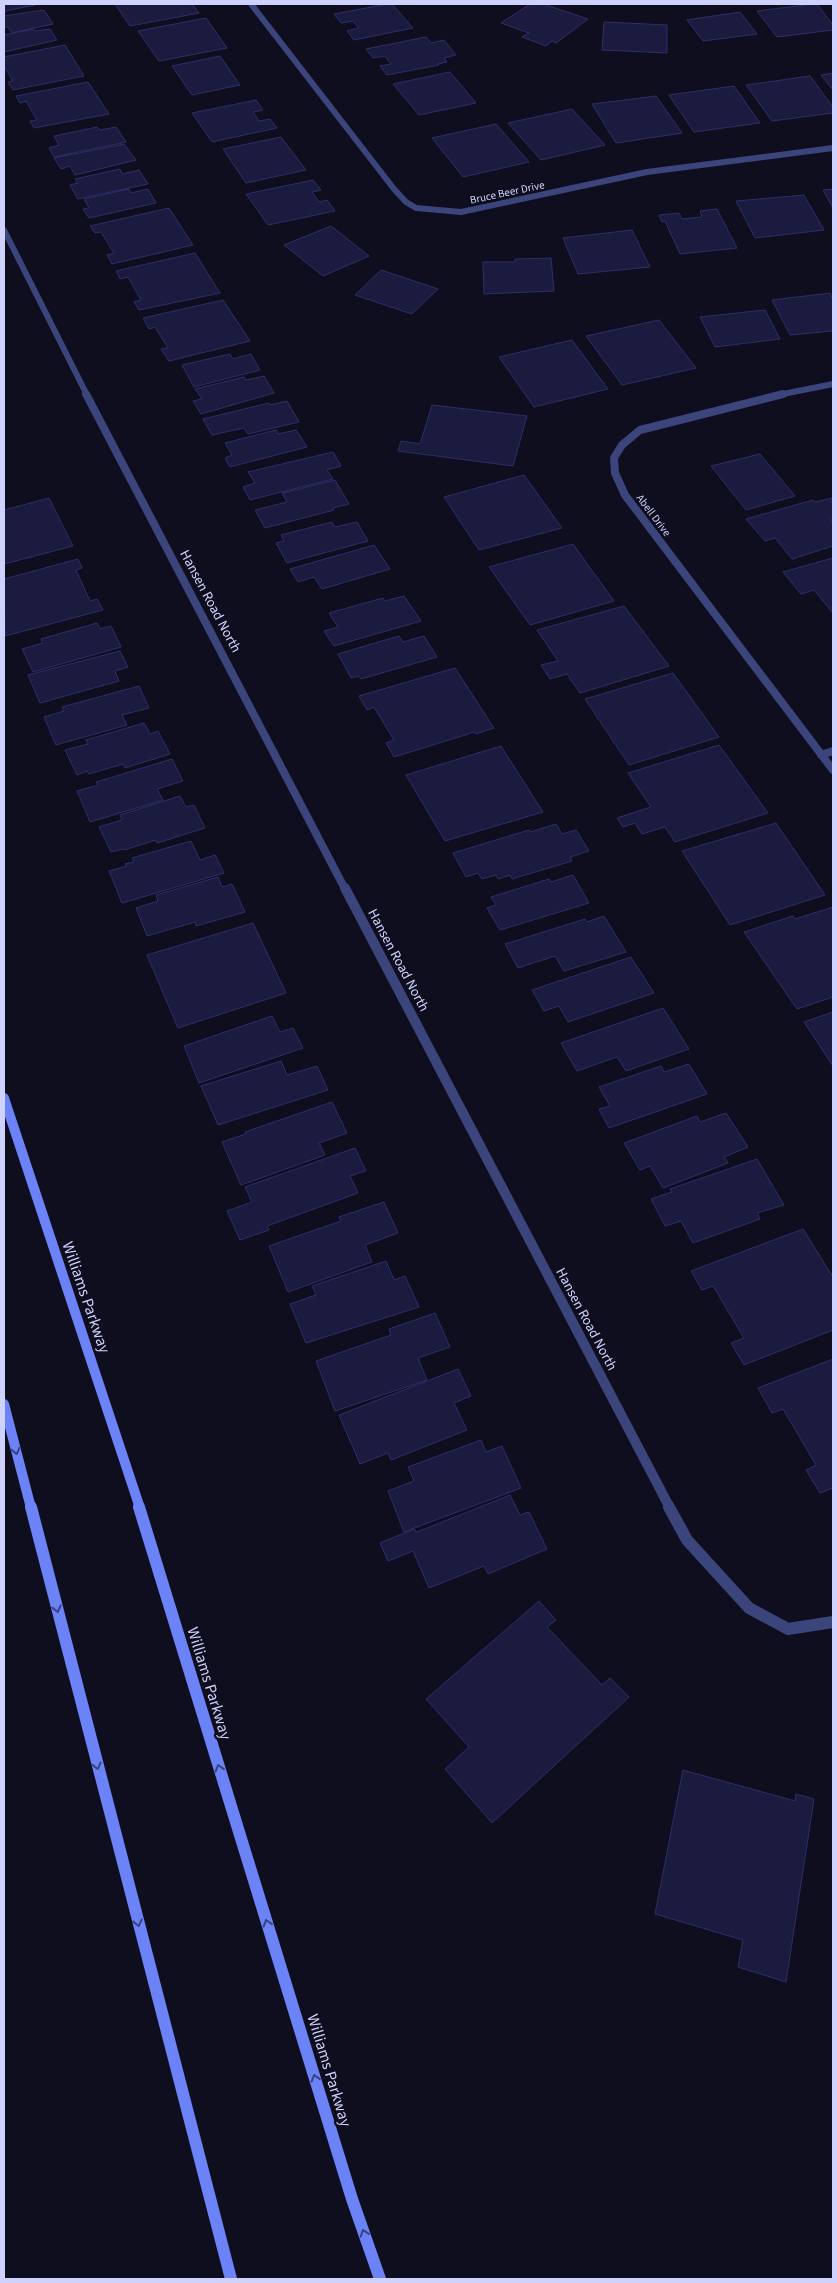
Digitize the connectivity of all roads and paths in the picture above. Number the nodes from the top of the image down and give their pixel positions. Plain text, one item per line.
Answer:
1 (251, 4) edge
2 (833, 148) edge
3 (4, 230) edge
4 (833, 384) edge
5 (833, 751) edge
6 (821, 755) junction
7 (833, 770) edge
8 (4, 1098) edge
9 (4, 1404) edge
10 (833, 1622) edge
11 (231, 2279) edge
12 (380, 2279) edge

1 - 2 street, Bruce Beer Drive
3 - 10 street, Hansen Road North
4 - 6 street, Abell Drive
5 - 6 street
6 - 7 street, Abell Drive
12 -> 8 main road, Williams Parkway
9 -> 11 main road

